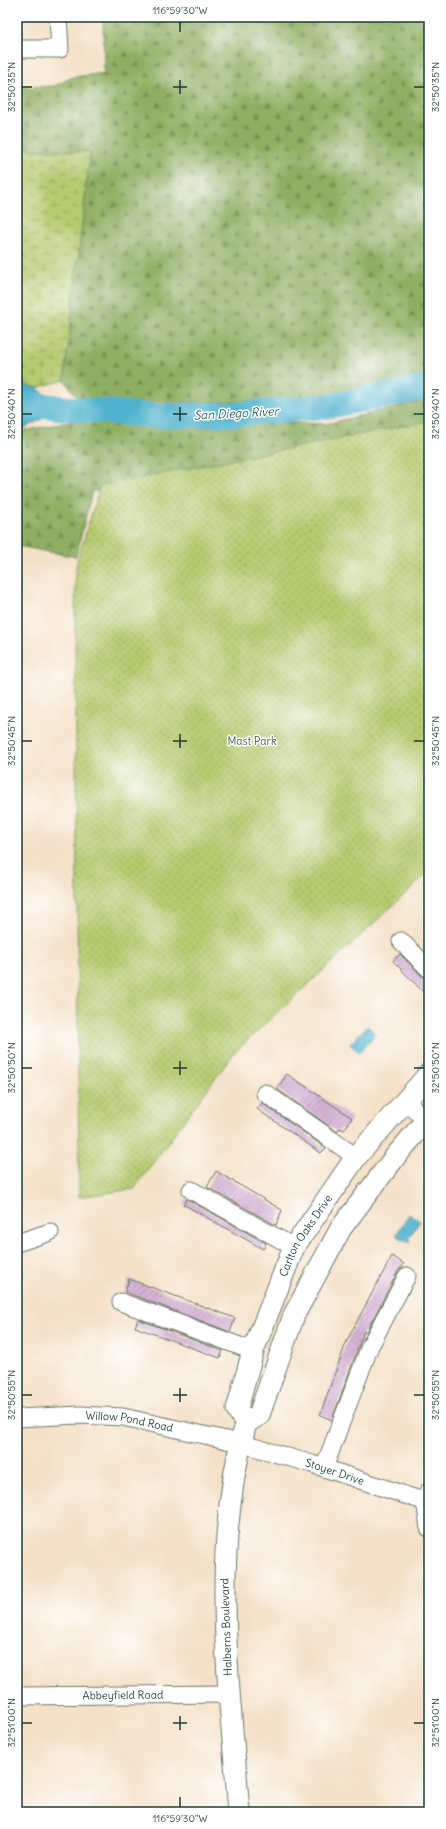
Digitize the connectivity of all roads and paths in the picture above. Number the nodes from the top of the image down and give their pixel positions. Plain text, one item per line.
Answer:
1 (58, 17) edge
2 (17, 49) edge
3 (401, 941) dead end
4 (429, 969) edge
5 (429, 1074) edge
6 (265, 1093) dead end
7 (406, 1101) junction
8 (428, 1121) edge
9 (356, 1157) junction
10 (191, 1190) dead end
11 (50, 1232) dead end
12 (17, 1244) edge
13 (294, 1247) junction
14 (407, 1276) dead end
15 (121, 1302) dead end
16 (253, 1351) junction
17 (17, 1418) edge
18 (246, 1424) junction
19 (240, 1443) junction
20 (324, 1468) junction
21 (428, 1498) edge
22 (429, 1528) edge
23 (229, 1694) junction
24 (17, 1696) edge
25 (239, 1812) edge

1 - 2 street
3 - 4 street
5 - 7 main road, Carlton Oaks Drive
6 - 9 street
7 - 8 street
7 - 9 main road, Carlton Oaks Drive
8 - 18 main road
9 - 13 main road, Carlton Oaks Drive
10 - 13 street
11 - 12 street
13 - 16 main road, Carlton Oaks Drive
14 - 20 street
15 - 16 street
16 - 18 main road, Carlton Oaks Drive
17 - 19 street, Willow Pond Road
18 - 19 main road
19 - 20 street, Stoyer Drive
19 - 23 main road, Halberns Boulevard
20 - 21 street, Stoyer Drive
21 - 22 street
23 - 24 street, Abbeyfield Road
23 - 25 main road, Halberns Boulevard

